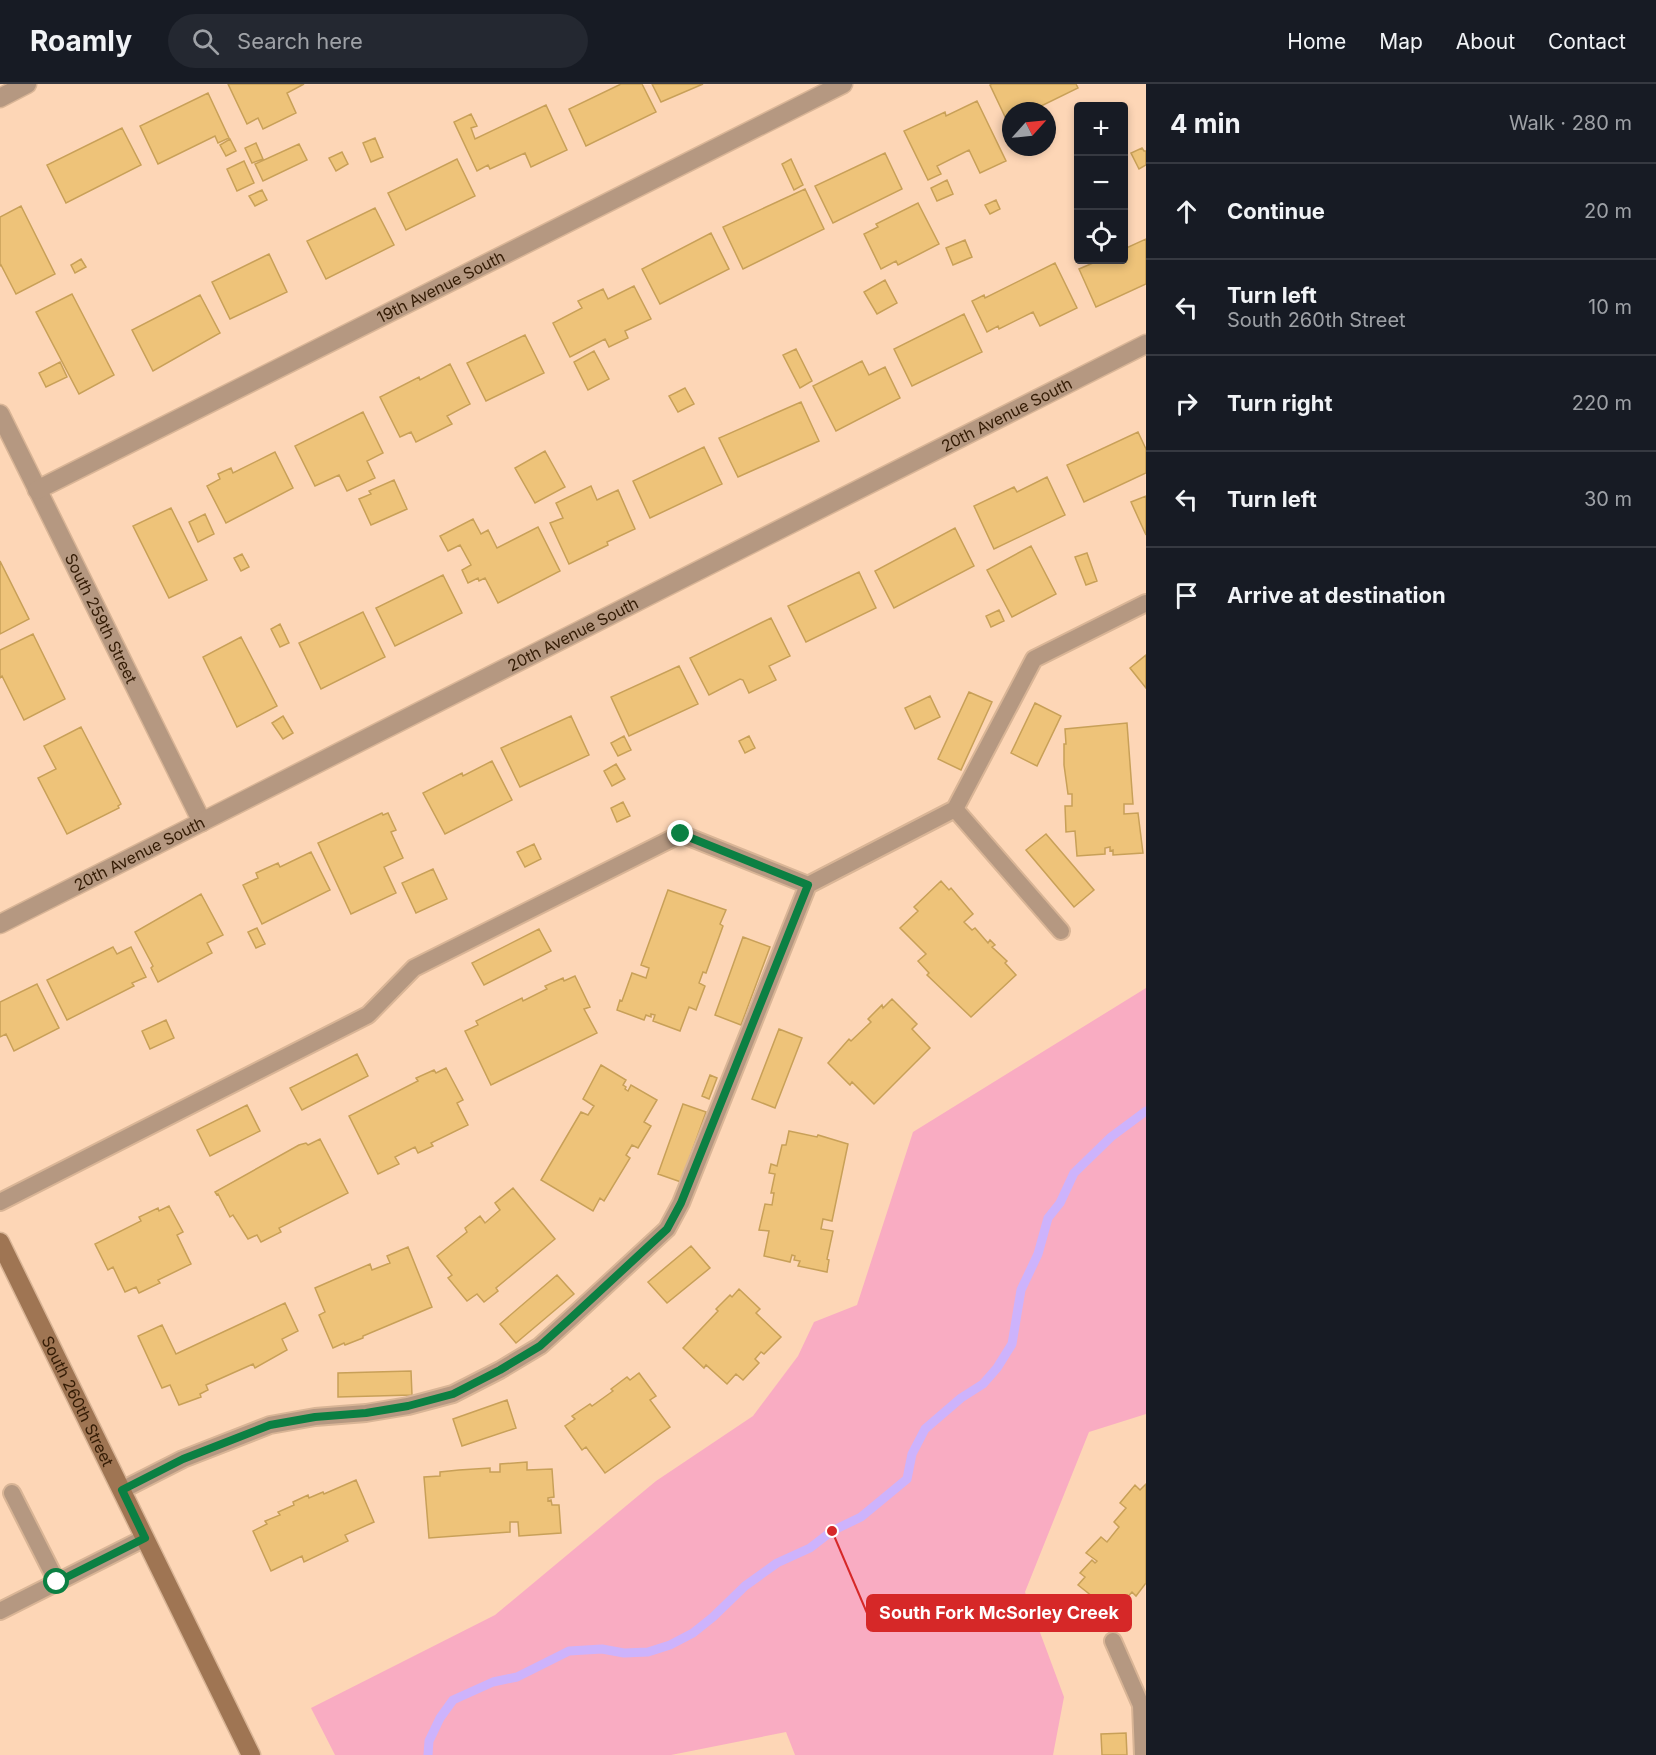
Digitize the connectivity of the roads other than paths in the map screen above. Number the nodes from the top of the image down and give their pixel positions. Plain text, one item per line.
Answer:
1 (27, 84) edge
2 (843, 84) edge
3 (0, 98) edge
4 (1146, 344) edge
5 (0, 414) edge
6 (38, 490) junction
7 (1146, 603) edge
8 (955, 809) junction
9 (202, 822) junction
10 (808, 885) junction
11 (0, 924) edge
12 (1061, 931) dead end
13 (0, 1202) edge
14 (0, 1242) edge
15 (122, 1490) junction
16 (12, 1493) dead end
17 (145, 1538) junction
18 (57, 1582) junction
19 (0, 1611) edge
20 (1113, 1641) dead end
21 (251, 1755) edge
22 (1143, 1755) edge

1 - 3 street
2 - 6 street, 19th Avenue South
4 - 9 street, 20th Avenue South
5 - 6 street, South 259th Street
6 - 9 street, South 259th Street
7 - 8 lane
8 - 10 lane
8 - 12 lane
9 - 11 street, 20th Avenue South
10 - 13 lane
10 - 15 lane
14 - 15 main road, South 260th Street
15 - 17 main road, South 260th Street
16 - 18 lane
17 - 18 lane
17 - 21 main road, South 260th Street
18 - 19 lane
20 - 22 lane

